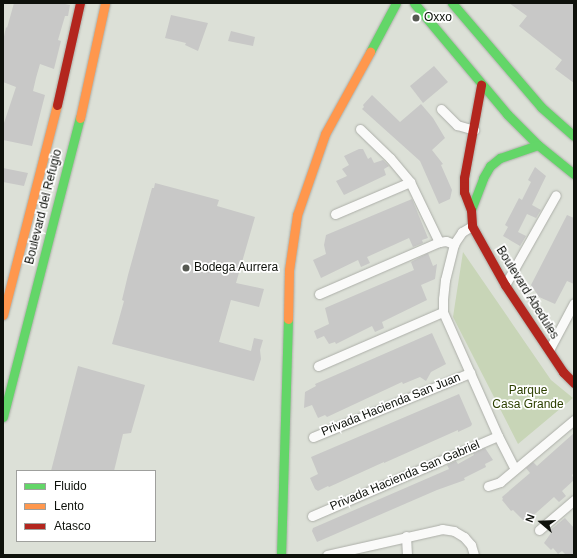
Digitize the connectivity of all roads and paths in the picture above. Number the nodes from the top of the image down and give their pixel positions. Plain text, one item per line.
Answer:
1 (80, 3) edge
2 (105, 3) edge
3 (115, 3) edge
4 (396, 3) edge
5 (414, 3) edge
6 (452, 3) edge
7 (100, 30) junction
8 (481, 85) junction
9 (441, 109) dead end
10 (360, 129) dead end
11 (474, 130) junction
12 (574, 136) edge
13 (538, 145) junction
14 (574, 174) edge
15 (410, 182) junction
16 (556, 195) dead end
17 (471, 210) junction
18 (335, 214) dead end
19 (472, 226) junction
20 (439, 242) junction
21 (454, 244) junction
22 (505, 285) junction
23 (319, 294) dead end
24 (574, 303) edge
25 (444, 312) junction
26 (3, 315) edge
27 (549, 350) junction
28 (318, 366) dead end
29 (470, 373) junction
30 (574, 383) edge
31 (3, 417) edge
32 (574, 420) edge
33 (498, 436) junction
34 (313, 437) dead end
35 (515, 469) junction
36 (488, 486) dead end
37 (574, 500) edge
38 (312, 516) dead end
39 (539, 530) dead end
40 (406, 536) junction
41 (337, 554) edge
42 (281, 555) edge
43 (327, 555) edge
44 (407, 555) edge
45 (474, 555) edge

1 - 26 main road, Boulevard del Refugio
2 - 7 main road, Boulevard del Refugio
3 - 7 main road
4 - 42 main road
5 - 8 main road
6 - 12 main road
7 - 31 main road, Boulevard del Refugio
8 - 11 main road, Boulevard Abedules
8 - 13 main road
9 - 11 street
10 - 15 street
11 - 17 main road, Boulevard Abedules
13 - 14 main road
13 - 17 main road, Boulevard Abedules
15 - 18 street
15 - 20 street
16 - 22 street
17 - 19 main road, Boulevard Abedules
19 - 21 street
19 - 22 main road, Boulevard Abedules
20 - 21 street
20 - 23 street
21 - 25 street
22 - 27 main road, Boulevard Abedules
24 - 27 street
25 - 28 street
25 - 29 street
27 - 30 main road, Boulevard Abedules
29 - 33 street
29 - 34 street, Privada Hacienda San Juan
32 - 35 street
33 - 35 street
33 - 38 street, Privada Hacienda San Gabriel
35 - 36 street
37 - 39 street
40 - 41 street
40 - 44 street
40 - 45 street
41 - 43 street

